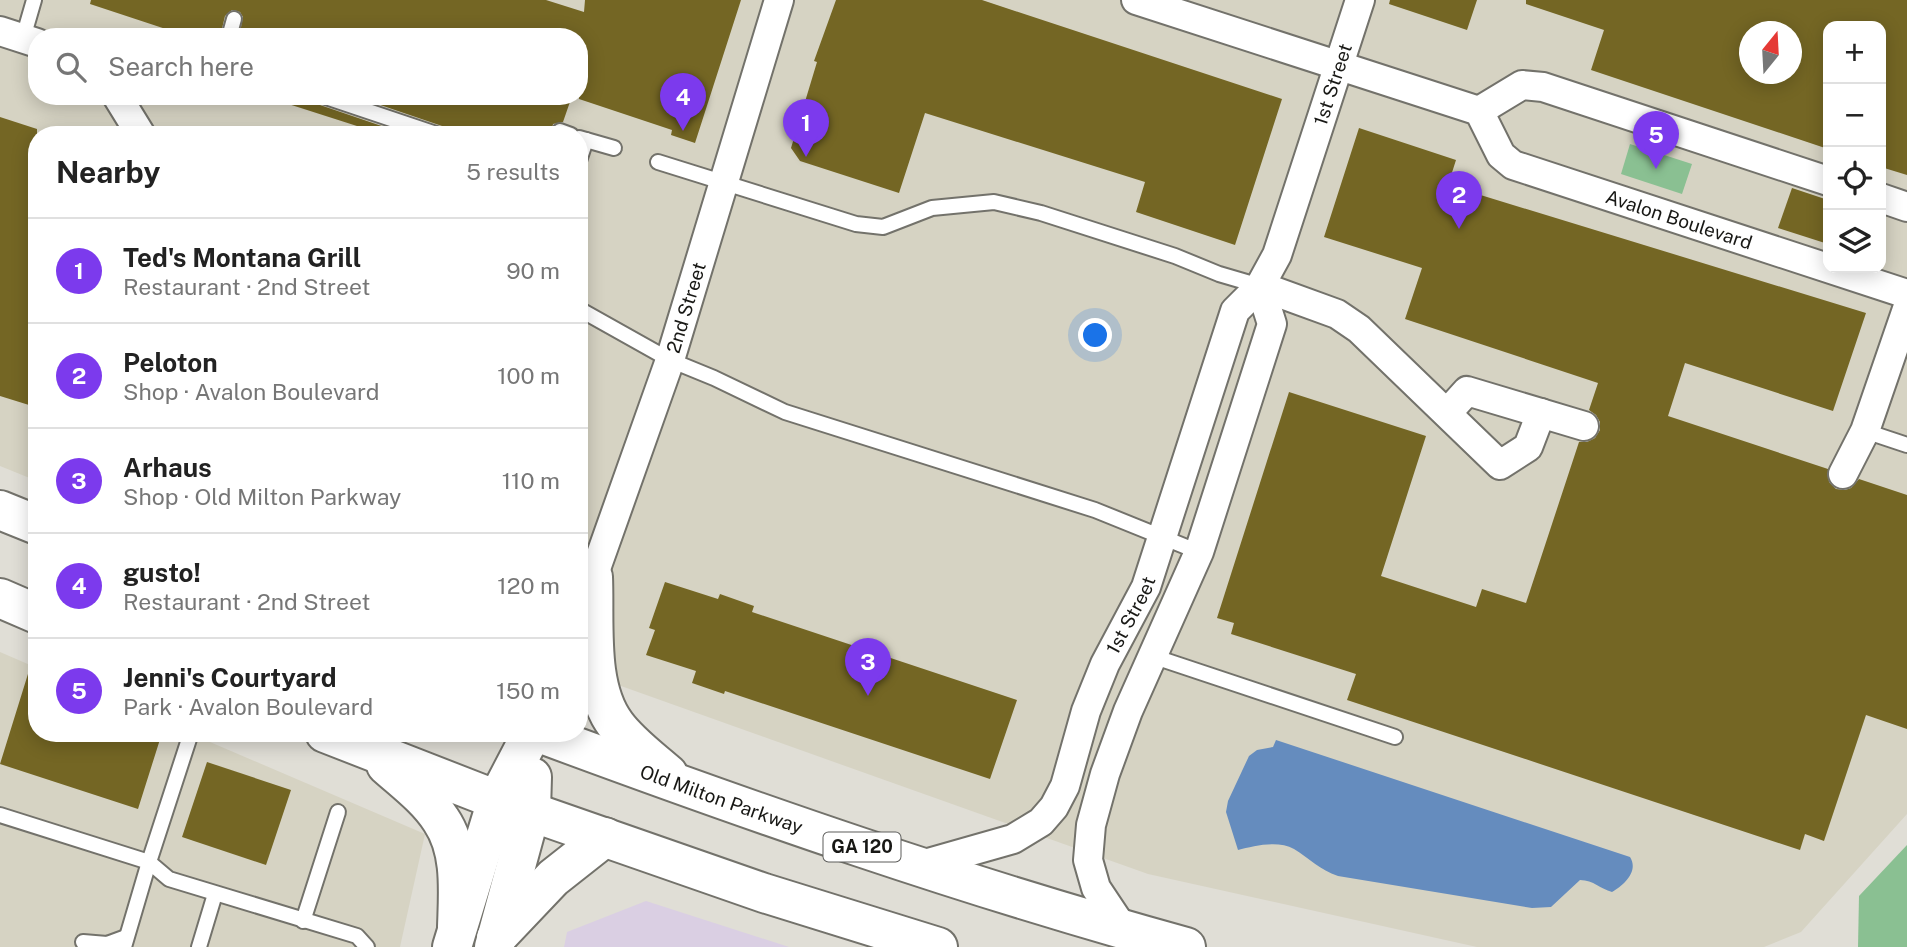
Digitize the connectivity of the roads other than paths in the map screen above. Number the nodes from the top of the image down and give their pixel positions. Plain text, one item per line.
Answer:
1 (34, 0) edge
2 (779, 0) edge
3 (1136, 0) edge
4 (1360, 0) edge
5 (234, 19) dead end
6 (232, 28) edge
7 (20, 37) edge
8 (1340, 66) junction
9 (123, 105) edge
10 (350, 105) edge
11 (1479, 111) junction
12 (135, 126) edge
13 (412, 126) edge
14 (588, 141) edge
15 (614, 149) dead end
16 (658, 162) dead end
17 (1823, 179) edge
18 (723, 184) junction
19 (1886, 200) edge
20 (1907, 207) edge
21 (1260, 286) junction
22 (1907, 294) edge
23 (1907, 309) edge
24 (588, 314) edge
25 (670, 359) junction
26 (1448, 412) junction
27 (1541, 413) junction
28 (1584, 426) dead end
29 (1865, 430) junction
30 (1907, 445) edge
31 (1843, 474) dead end
32 (0, 510) edge
33 (28, 521) edge
34 (1162, 536) junction
35 (1199, 552) junction
36 (593, 577) junction
37 (588, 590) edge
38 (0, 598) edge
39 (28, 610) edge
40 (1152, 656) junction
41 (1395, 737) dead end
42 (188, 742) edge
43 (348, 742) edge
44 (531, 742) edge
45 (563, 742) edge
46 (369, 750) junction
47 (679, 785) junction
48 (514, 806) junction
49 (338, 813) dead end
50 (0, 815) edge
51 (605, 837) junction
52 (149, 862) junction
53 (918, 866) junction
54 (215, 894) junction
55 (303, 921) junction
56 (1124, 930) junction
57 (455, 937) edge
58 (83, 942) dead end
59 (125, 942) edge
60 (495, 942) edge
61 (922, 944) edge
62 (199, 947) edge
63 (367, 947) edge
64 (1186, 947) edge

1 - 7 lane
2 - 18 street, 2nd Street
3 - 8 street
4 - 8 street, 1st Street
5 - 6 lane
8 - 11 street
8 - 21 street, 1st Street
9 - 12 street
10 - 13 lane
11 - 17 street
11 - 22 street, Avalon Boulevard
14 - 15 lane
16 - 18 lane
18 - 21 lane
18 - 25 street, 2nd Street
19 - 20 street
21 - 26 street
21 - 34 street, 1st Street
21 - 35 street, 1st Street
23 - 29 street
24 - 25 lane
25 - 34 lane
25 - 36 street, 2nd Street
26 - 27 street
26 - 27 street
27 - 28 street
29 - 30 lane
29 - 31 street
32 - 33 main road
34 - 35 lane
34 - 53 street, 1st Street
35 - 40 street, 1st Street
36 - 37 street, 2nd Street
36 - 47 main road
38 - 39 main road
40 - 41 lane
40 - 56 street, 1st Street
42 - 52 lane
43 - 46 main road
44 - 48 main road
45 - 47 main road, Old Milton Parkway / GA 120
46 - 48 main road
46 - 57 main road
47 - 53 main road, Old Milton Parkway / GA 120
48 - 51 main road
48 - 57 main road
48 - 60 main road
49 - 55 lane
50 - 52 lane
51 - 60 main road
51 - 61 main road
52 - 54 lane
52 - 59 lane
53 - 56 main road, Old Milton Parkway / GA 120
54 - 55 lane
54 - 62 lane
55 - 63 lane
56 - 64 main road, Old Milton Parkway / GA 120
58 - 59 lane

